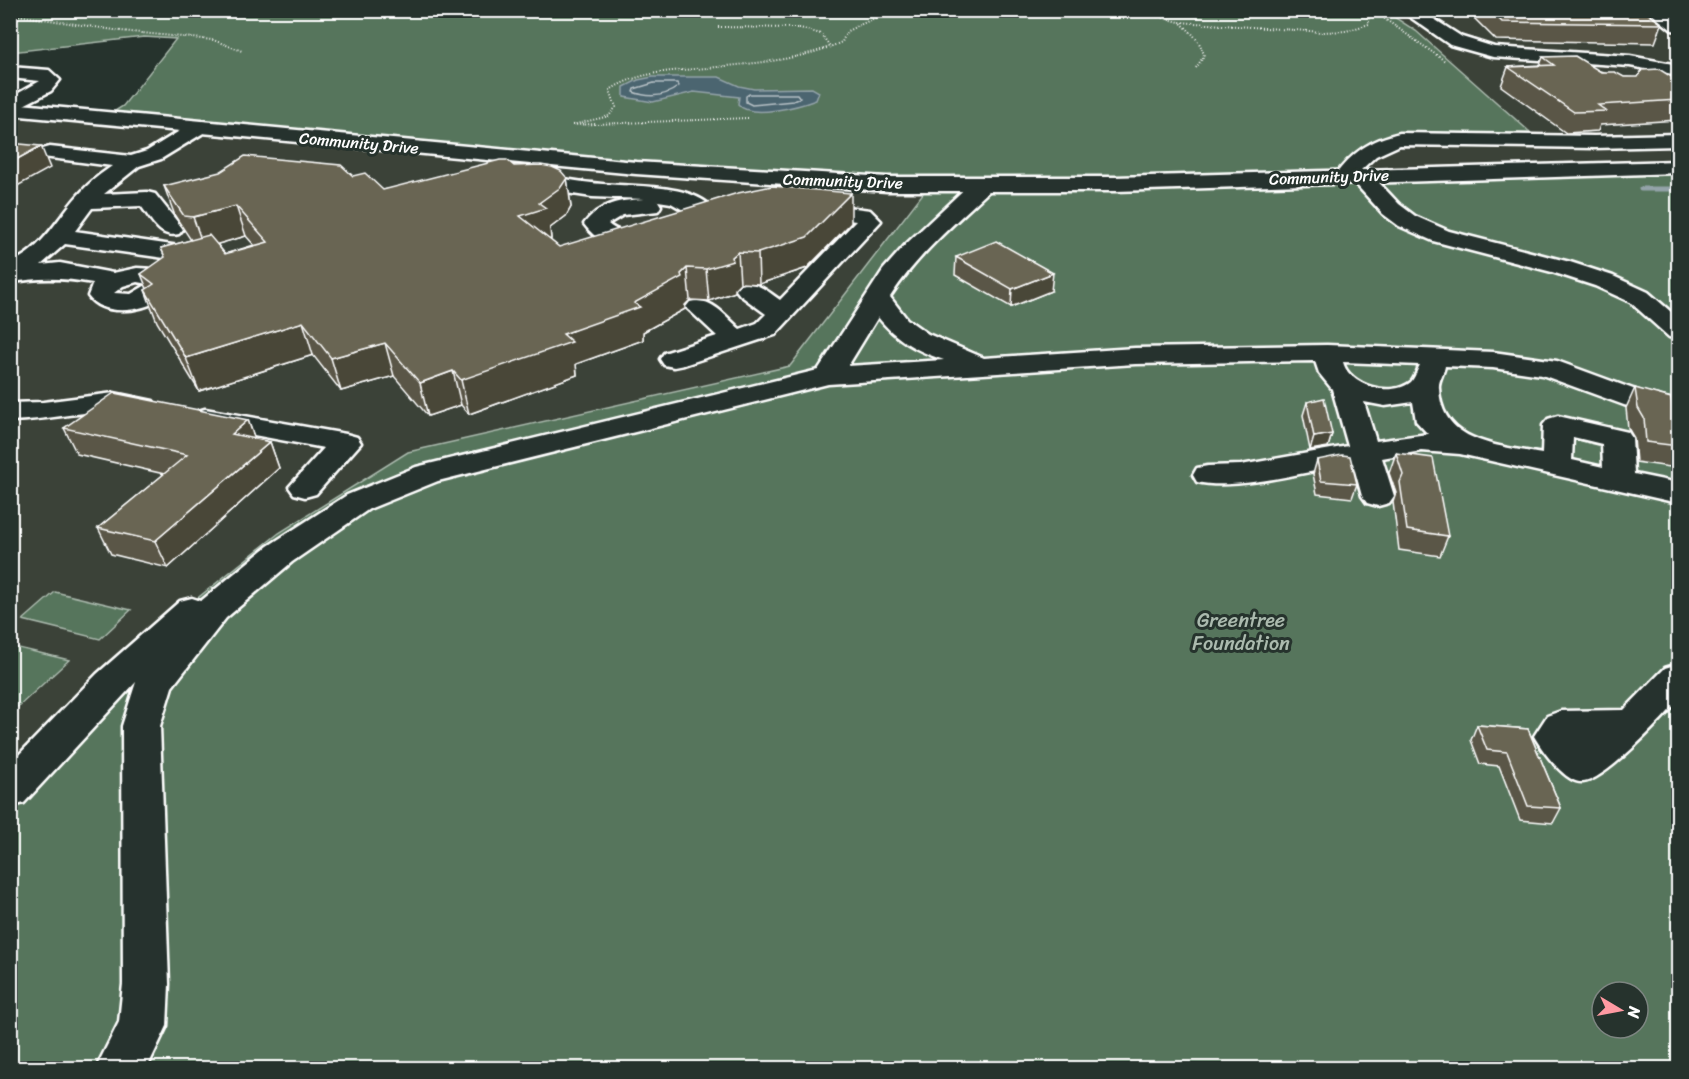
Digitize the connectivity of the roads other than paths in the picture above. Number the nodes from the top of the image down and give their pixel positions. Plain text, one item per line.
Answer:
1 (1407, 10) edge
2 (1655, 10) edge
3 (1678, 26) edge
4 (1678, 70) edge
5 (10, 72) edge
6 (10, 107) edge
7 (176, 126) junction
8 (198, 128) junction
9 (1678, 140) edge
10 (46, 148) dead end
11 (132, 162) junction
12 (1678, 167) edge
13 (1353, 177) junction
14 (505, 180) edge
15 (982, 185) junction
16 (790, 194) junction
17 (758, 196) edge
18 (85, 202) junction
19 (702, 216) edge
20 (171, 229) edge
21 (60, 236) junction
22 (212, 258) edge
23 (20, 272) edge
24 (108, 283) dead end
25 (749, 290) dead end
26 (878, 298) junction
27 (699, 307) dead end
28 (781, 312) junction
29 (1678, 331) edge
30 (736, 339) junction
31 (1327, 354) junction
32 (1452, 358) junction
33 (674, 359) dead end
34 (989, 366) junction
35 (828, 376) junction
36 (1424, 386) junction
37 (1355, 390) junction
38 (1678, 410) edge
39 (10, 412) edge
40 (1431, 421) junction
41 (1461, 445) junction
42 (1364, 453) junction
43 (1557, 466) junction
44 (1208, 476) dead end
45 (1619, 479) junction
46 (305, 487) dead end
47 (1678, 493) edge
48 (1378, 496) dead end
49 (280, 554) junction
50 (1678, 678) edge
51 (1634, 724) dead end
52 (10, 791) edge
53 (121, 1068) edge

1 - 4 main road
2 - 3 main road
5 - 6 main road
6 - 7 main road, Community Drive
7 - 8 main road, Community Drive
7 - 11 main road
8 - 11 main road
8 - 16 main road, Community Drive
9 - 13 main road
10 - 11 main road
11 - 18 main road
12 - 13 main road, Community Drive
13 - 15 main road, Community Drive
13 - 29 main road
14 - 19 main road
15 - 16 main road, Community Drive
15 - 26 main road
16 - 17 main road
16 - 28 main road
18 - 20 main road
18 - 21 main road
21 - 22 main road
21 - 23 main road
23 - 24 main road
25 - 28 main road
26 - 34 main road
26 - 35 main road
27 - 30 main road
28 - 30 main road
30 - 33 main road
31 - 32 main road
31 - 34 main road
31 - 37 main road
32 - 36 main road
32 - 38 main road
34 - 35 main road
35 - 49 main road
36 - 37 main road
36 - 40 main road
37 - 40 main road
37 - 42 main road
39 - 46 main road
40 - 41 main road
41 - 42 main road
41 - 43 main road
42 - 44 main road
42 - 48 main road
43 - 45 main road
43 - 45 main road
45 - 47 main road
49 - 52 main road
49 - 53 main road
50 - 51 main road

